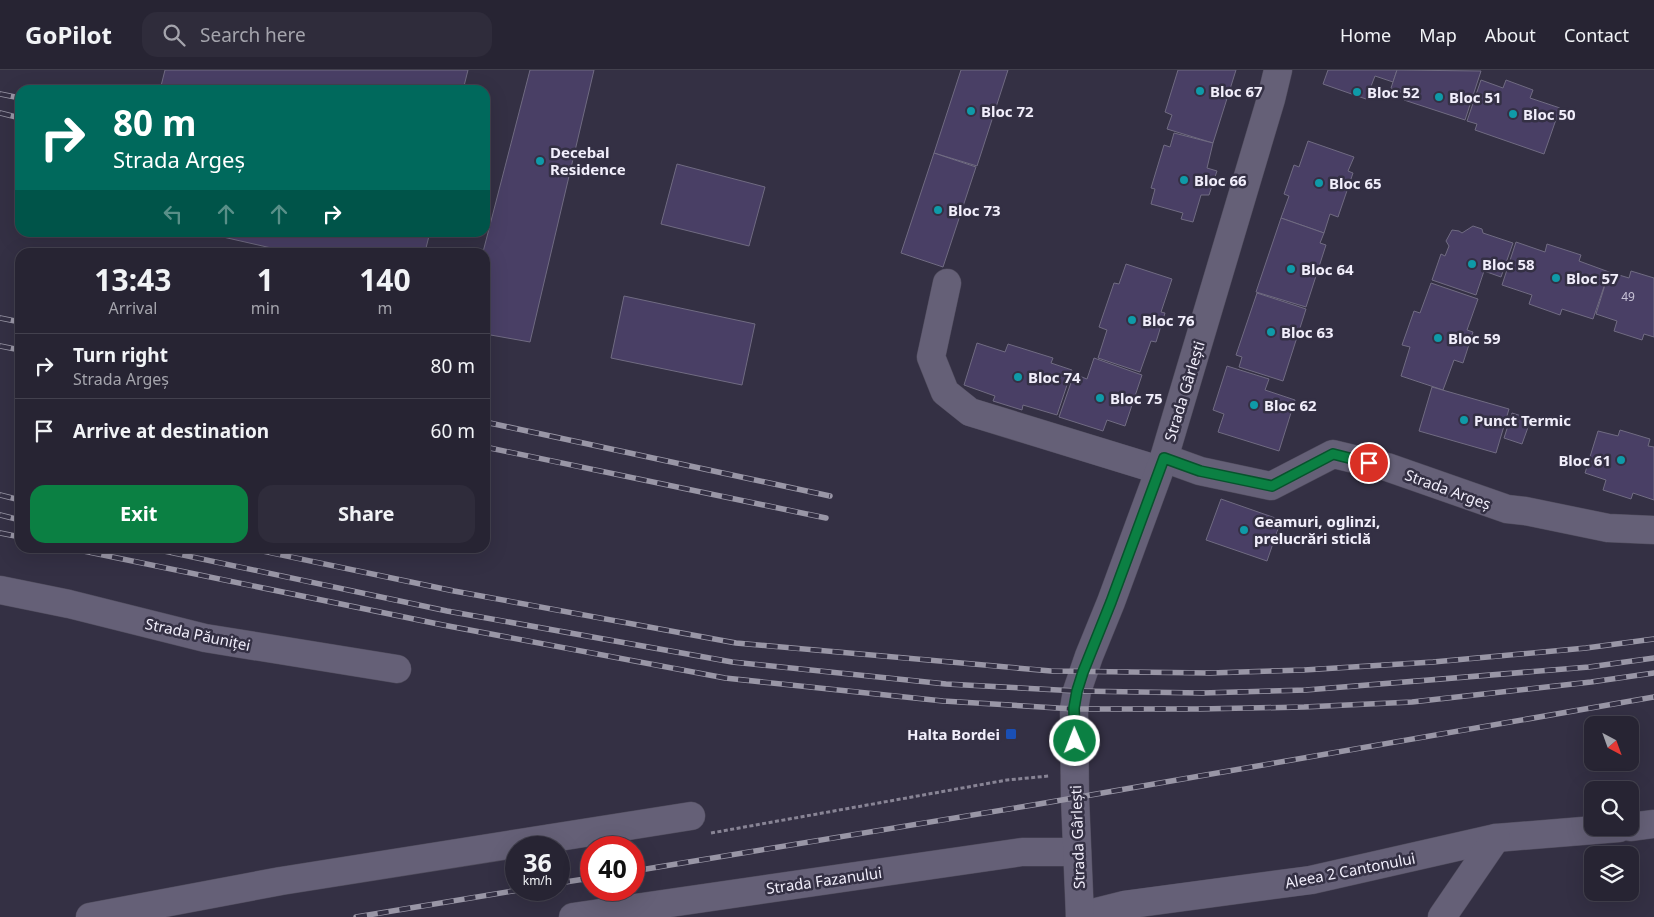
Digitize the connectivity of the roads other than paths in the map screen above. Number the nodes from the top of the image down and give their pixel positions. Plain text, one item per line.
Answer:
1 (1278, 70) edge
2 (948, 284) dead end
3 (1161, 464) junction
4 (1654, 530) edge
5 (0, 590) edge
6 (398, 669) dead end
7 (691, 816) road end
8 (1654, 824) edge
9 (1639, 825) edge
10 (1584, 831) edge
11 (1496, 838) junction
12 (1076, 852) junction
13 (90, 917) edge
14 (573, 917) edge
15 (1080, 917) edge
16 (1442, 917) edge

1 - 3 street, Strada Gârlești
2 - 3 street, Strada Argeș
3 - 4 street, Strada Argeș
3 - 12 street, Strada Gârlești
5 - 6 street, Strada Păuniței
7 - 13 street
8 - 9 street
10 - 11 street, Aleea 2 Cantonului
11 - 15 street, Aleea 2 Cantonului
11 - 16 street
12 - 14 street, Strada Fazanului
12 - 15 street, Strada Gârlești

